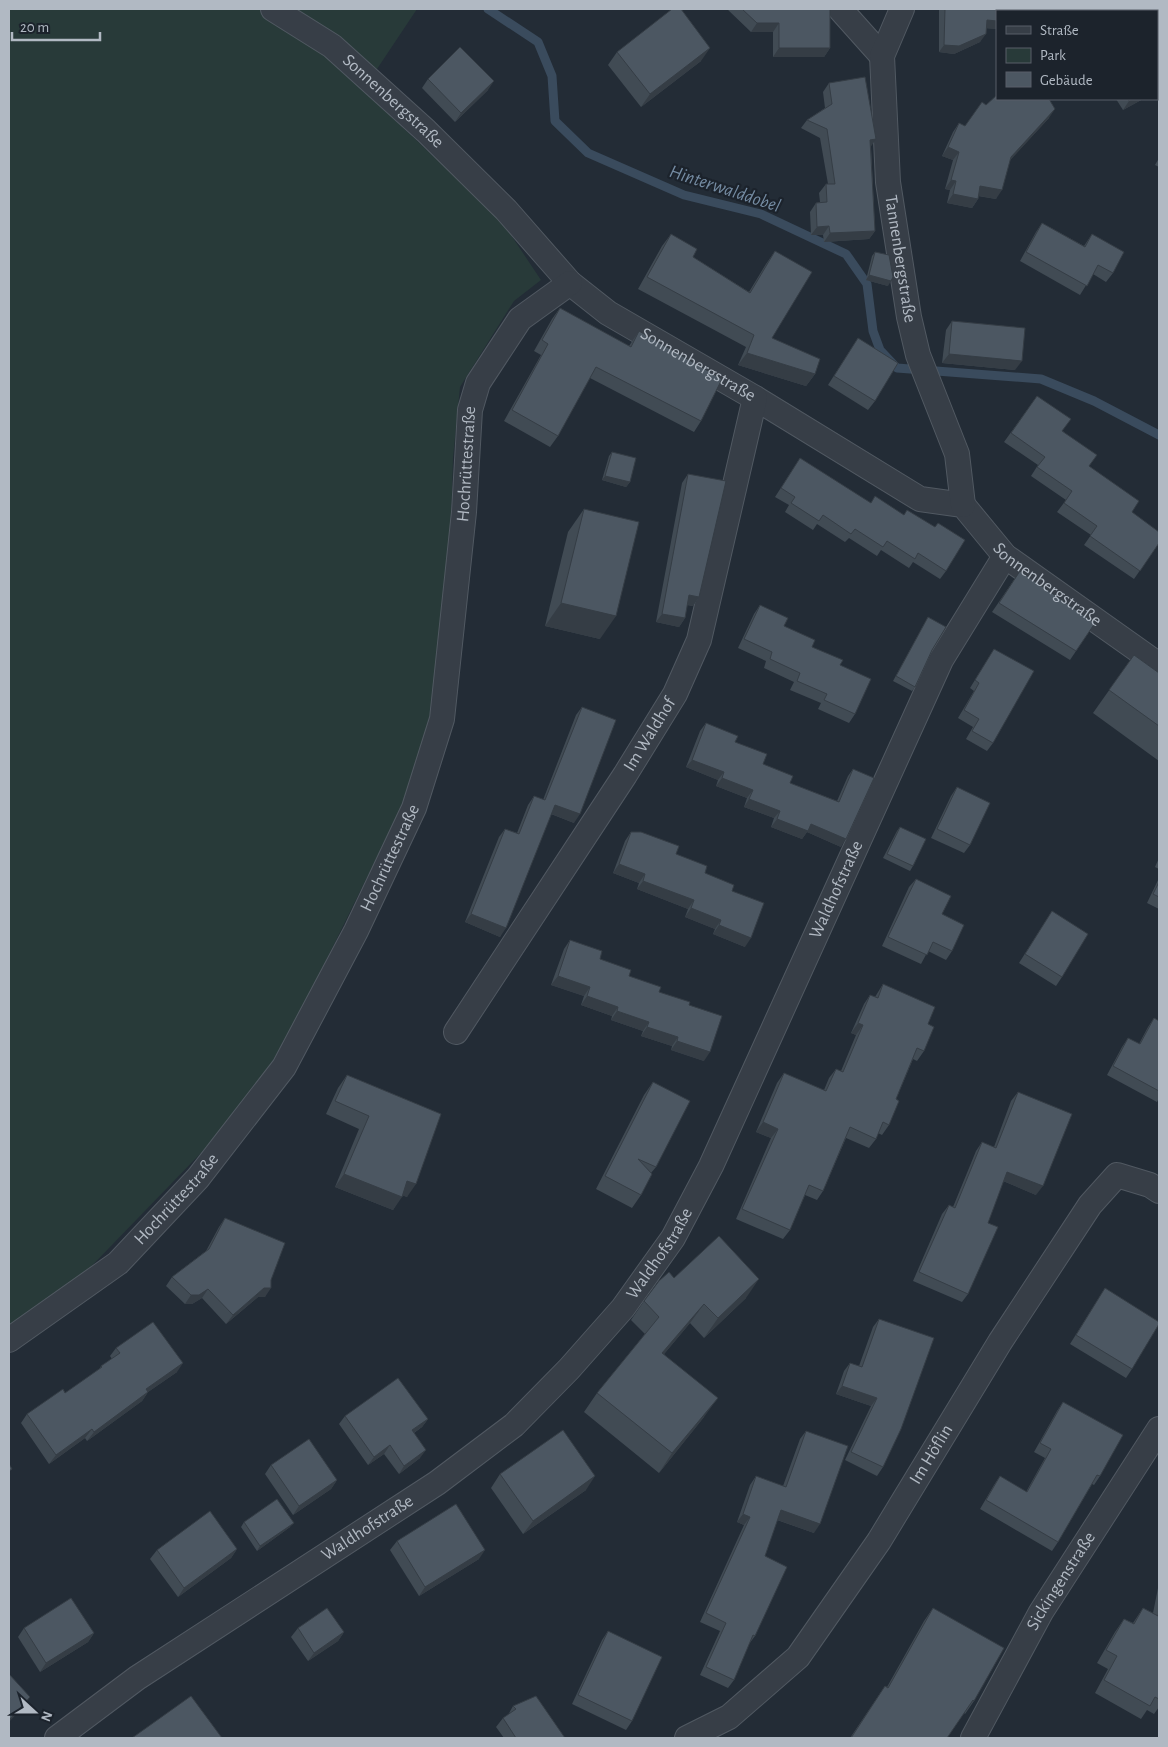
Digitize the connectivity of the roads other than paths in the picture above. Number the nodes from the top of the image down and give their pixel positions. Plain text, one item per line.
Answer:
1 (273, 9) edge
2 (840, 9) edge
3 (902, 9) edge
4 (882, 56) junction
5 (570, 283) junction
6 (755, 398) junction
7 (964, 505) junction
8 (1005, 556) junction
9 (1159, 665) edge
10 (456, 1032) dead end
11 (1159, 1191) edge
12 (9, 1340) edge
13 (1159, 1430) edge
14 (58, 1738) edge
15 (687, 1738) edge
16 (973, 1738) edge

1 - 5 street, Sonnenbergstraße
2 - 4 street
3 - 4 street, Tannenbergstraße
4 - 7 street, Tannenbergstraße
5 - 6 street, Sonnenbergstraße
5 - 12 street, Hochrüttestraße
6 - 7 street, Sonnenbergstraße
6 - 10 street, Im Waldhof
7 - 8 street, Sonnenbergstraße
8 - 9 street, Sonnenbergstraße
8 - 14 street, Waldhofstraße
11 - 15 street, Im Höflin
13 - 16 street, Sickingenstraße

